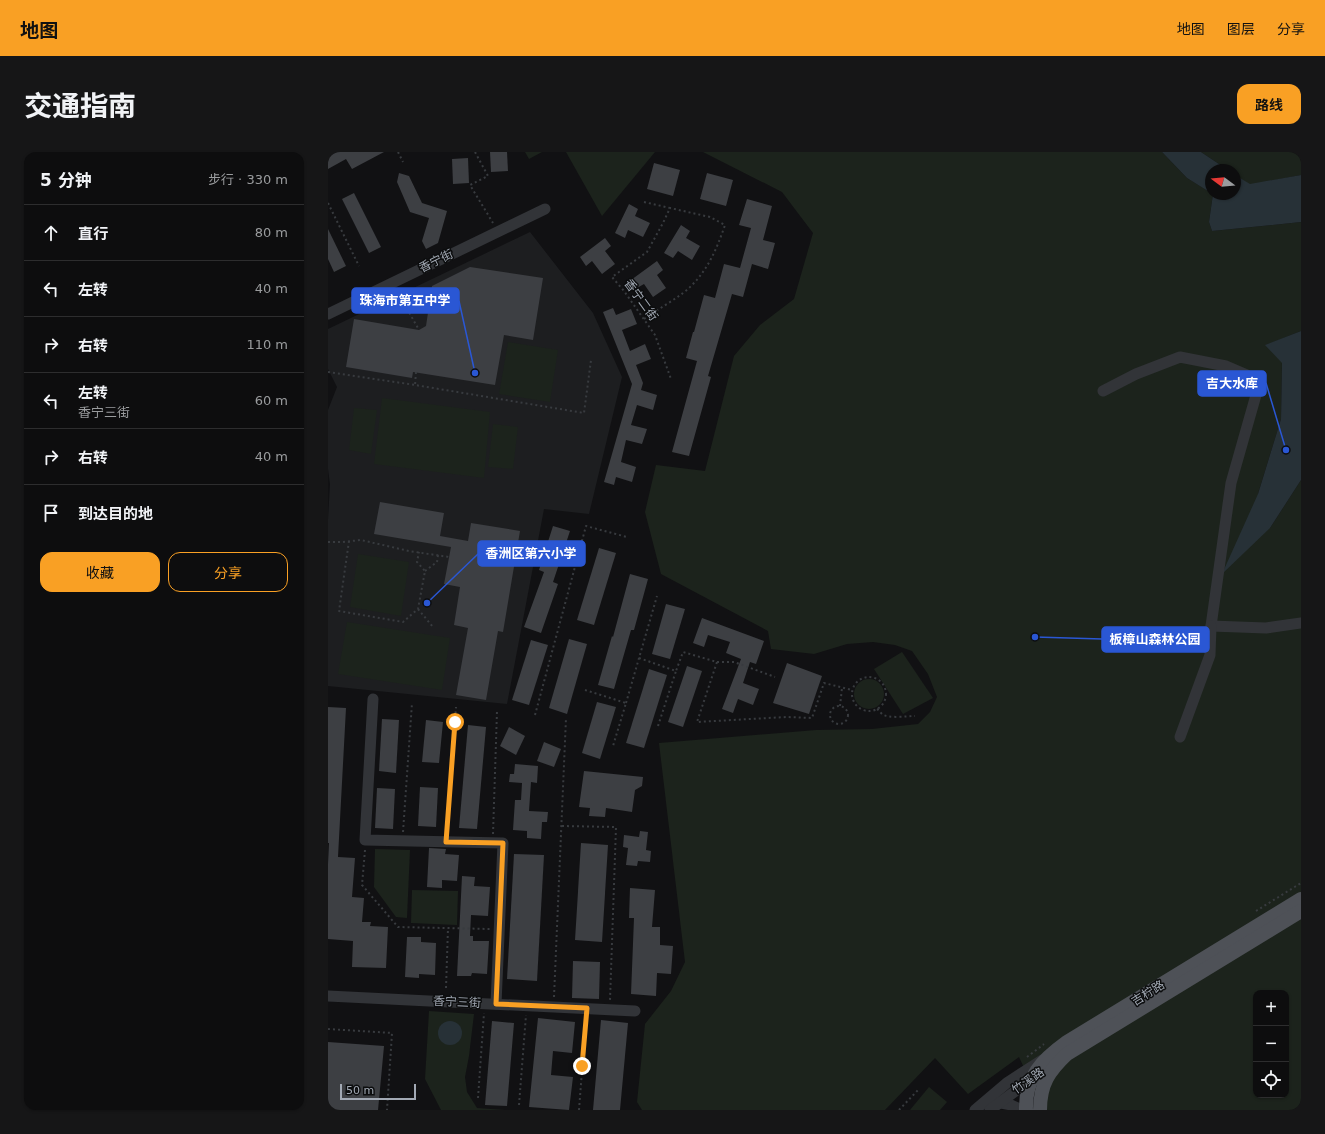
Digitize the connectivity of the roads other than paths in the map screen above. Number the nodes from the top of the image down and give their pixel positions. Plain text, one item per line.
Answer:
1 (545, 209) dead end
2 (328, 314) edge
3 (1102, 391) dead end
4 (1301, 623) edge
5 (1212, 626) junction
6 (373, 699) dead end
7 (1180, 737) dead end
8 (1301, 899) edge
9 (1301, 911) edge
10 (328, 996) edge
11 (496, 1004) junction
12 (635, 1011) dead end
13 (1051, 1054) junction
14 (1067, 1054) junction
15 (1032, 1078) junction
16 (1000, 1102) junction
17 (977, 1108) edge
18 (990, 1110) edge
19 (1022, 1110) edge
20 (1026, 1110) edge
21 (1040, 1110) edge

1 - 2 street, 香宁街
3 - 5 street
4 - 5 street
5 - 7 street
6 - 11 street
8 - 13 main road, 吉柠路
9 - 14 main road, 吉柠路
10 - 11 street, 香宁三街
11 - 12 street, 香宁三街
13 - 15 main road, 吉柠路
13 - 17 street, 竹溪路
14 - 15 street, 竹溪路
14 - 21 main road, 吉柠路
15 - 16 street, 竹溪路
15 - 20 main road, 吉柠路
16 - 17 street
16 - 18 street, 竹溪路
16 - 19 street

